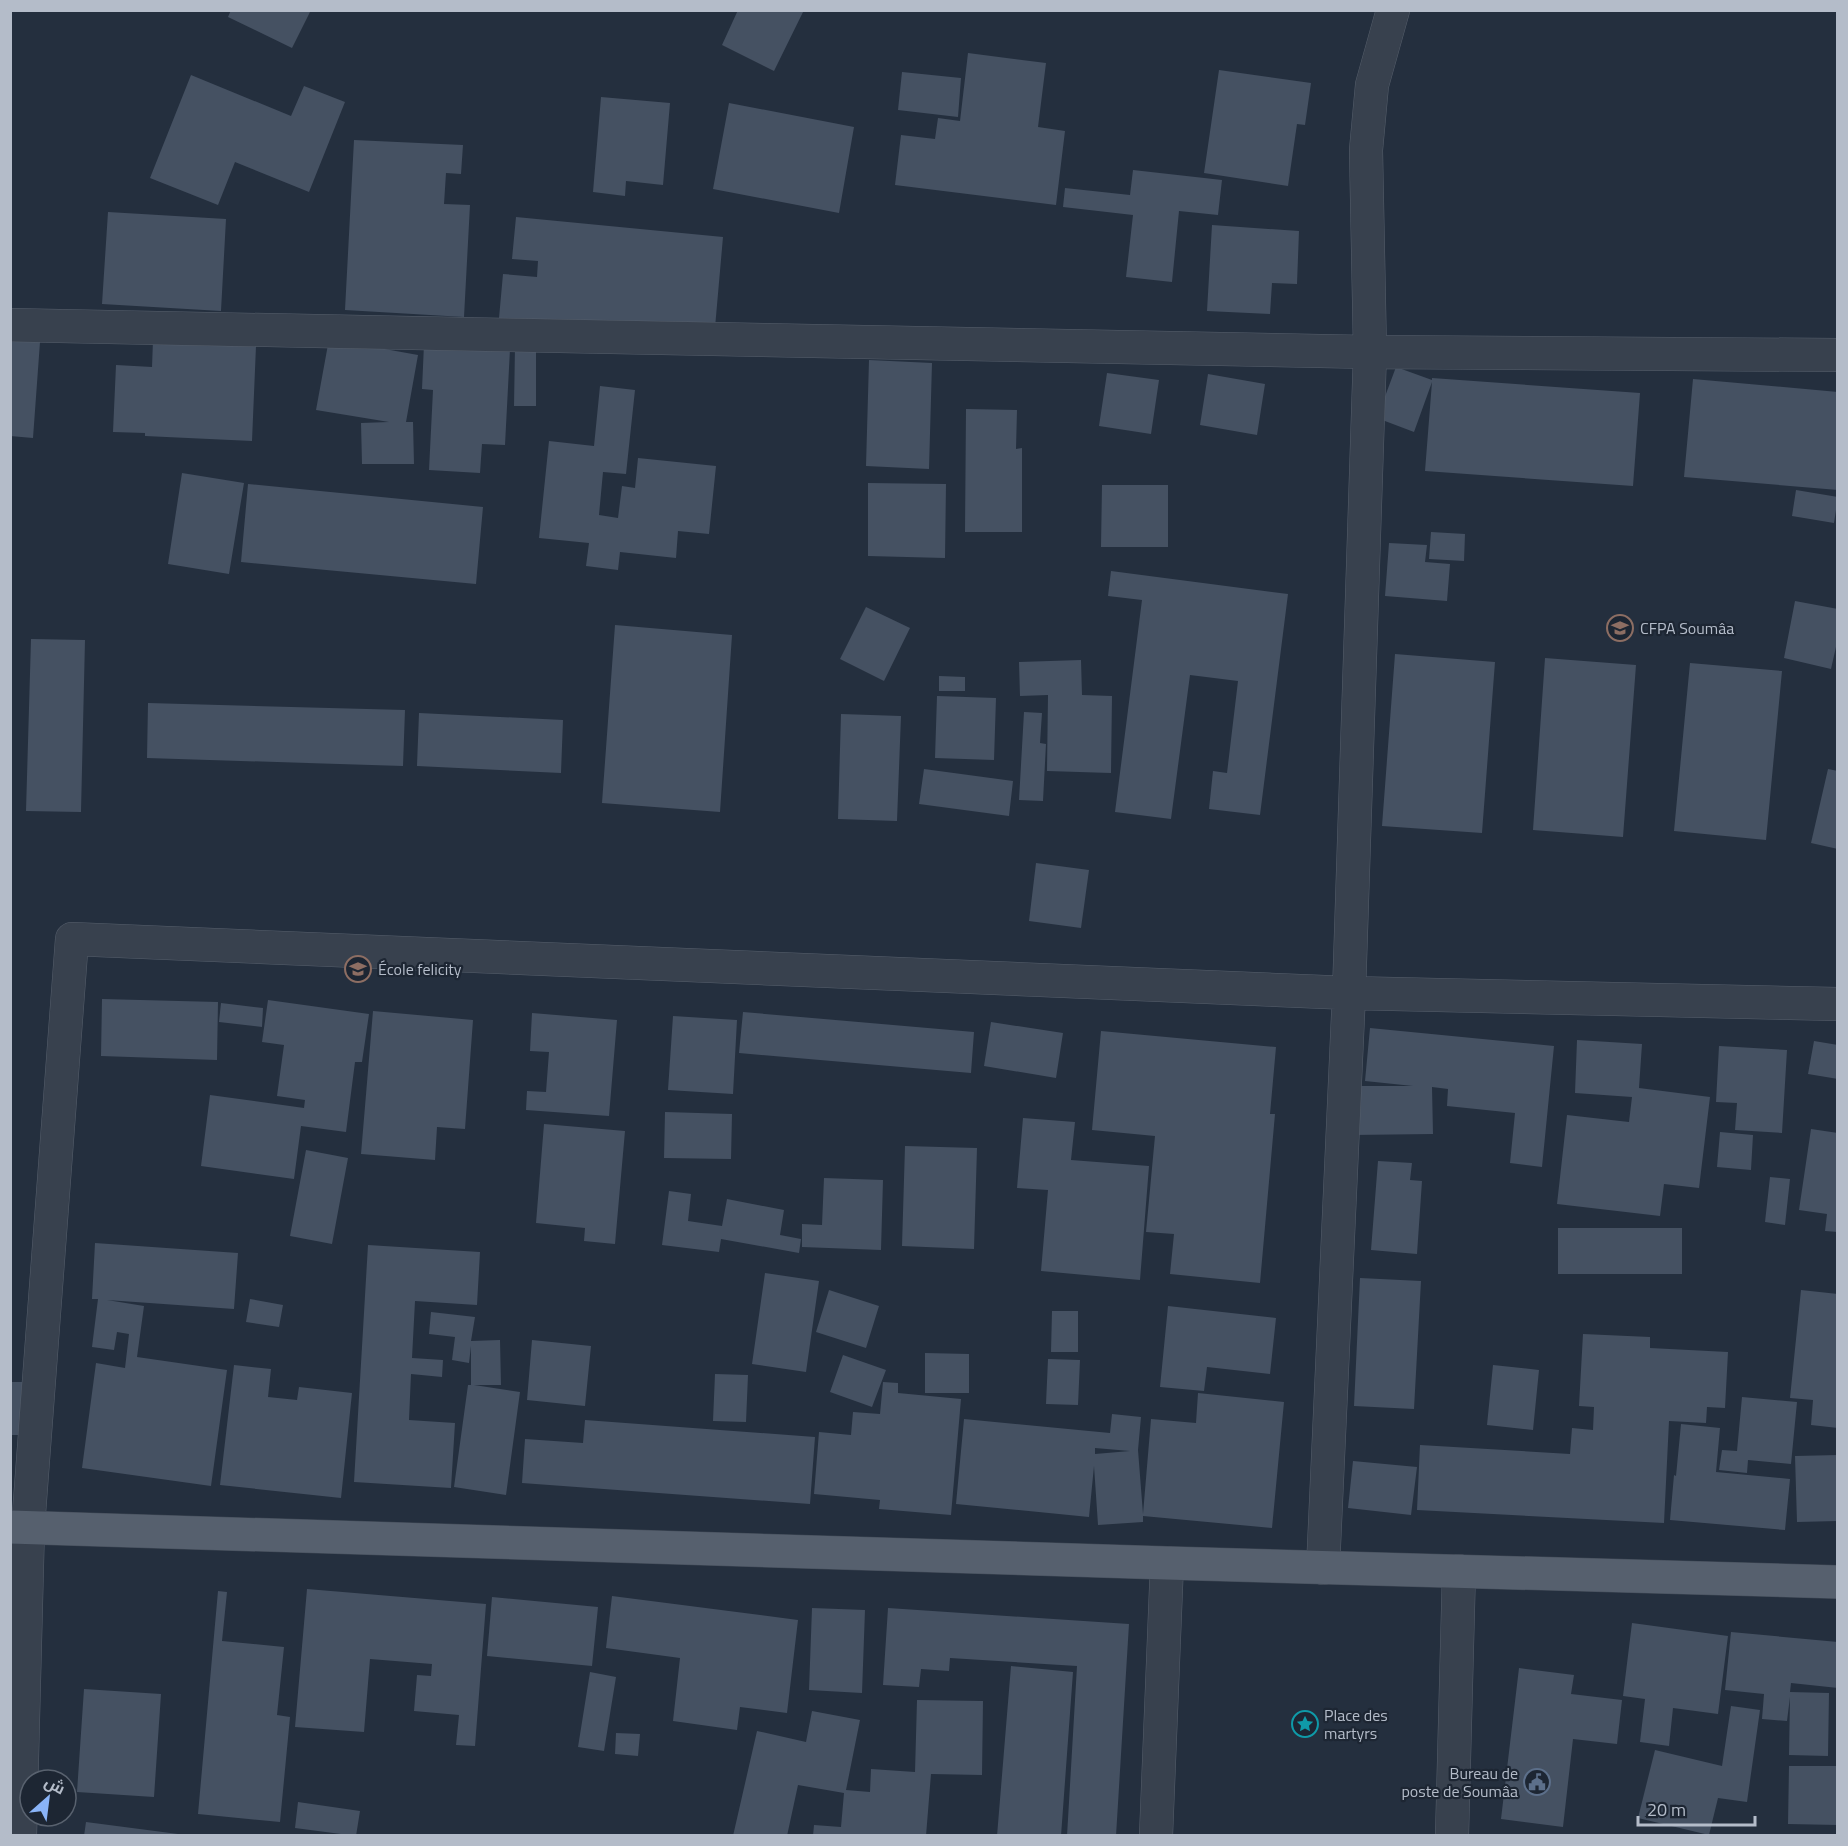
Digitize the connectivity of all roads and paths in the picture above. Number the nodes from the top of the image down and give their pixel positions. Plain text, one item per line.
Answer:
1 (1393, 10) edge
2 (10, 325) edge
3 (1370, 352) junction
4 (1838, 355) edge
5 (1349, 993) junction
6 (1838, 1004) edge
7 (19, 1527) edge
8 (1167, 1563) junction
9 (1323, 1568) junction
10 (1459, 1571) junction
11 (1838, 1582) edge
12 (20, 1836) edge
13 (1156, 1836) edge
14 (1452, 1836) edge

1 - 3 street
2 - 3 street
3 - 4 street
3 - 5 street
5 - 6 street
5 - 7 street
5 - 9 street
7 - 8 main road
7 - 12 street
8 - 9 main road
8 - 13 street
9 - 10 main road
10 - 11 main road
10 - 14 street

